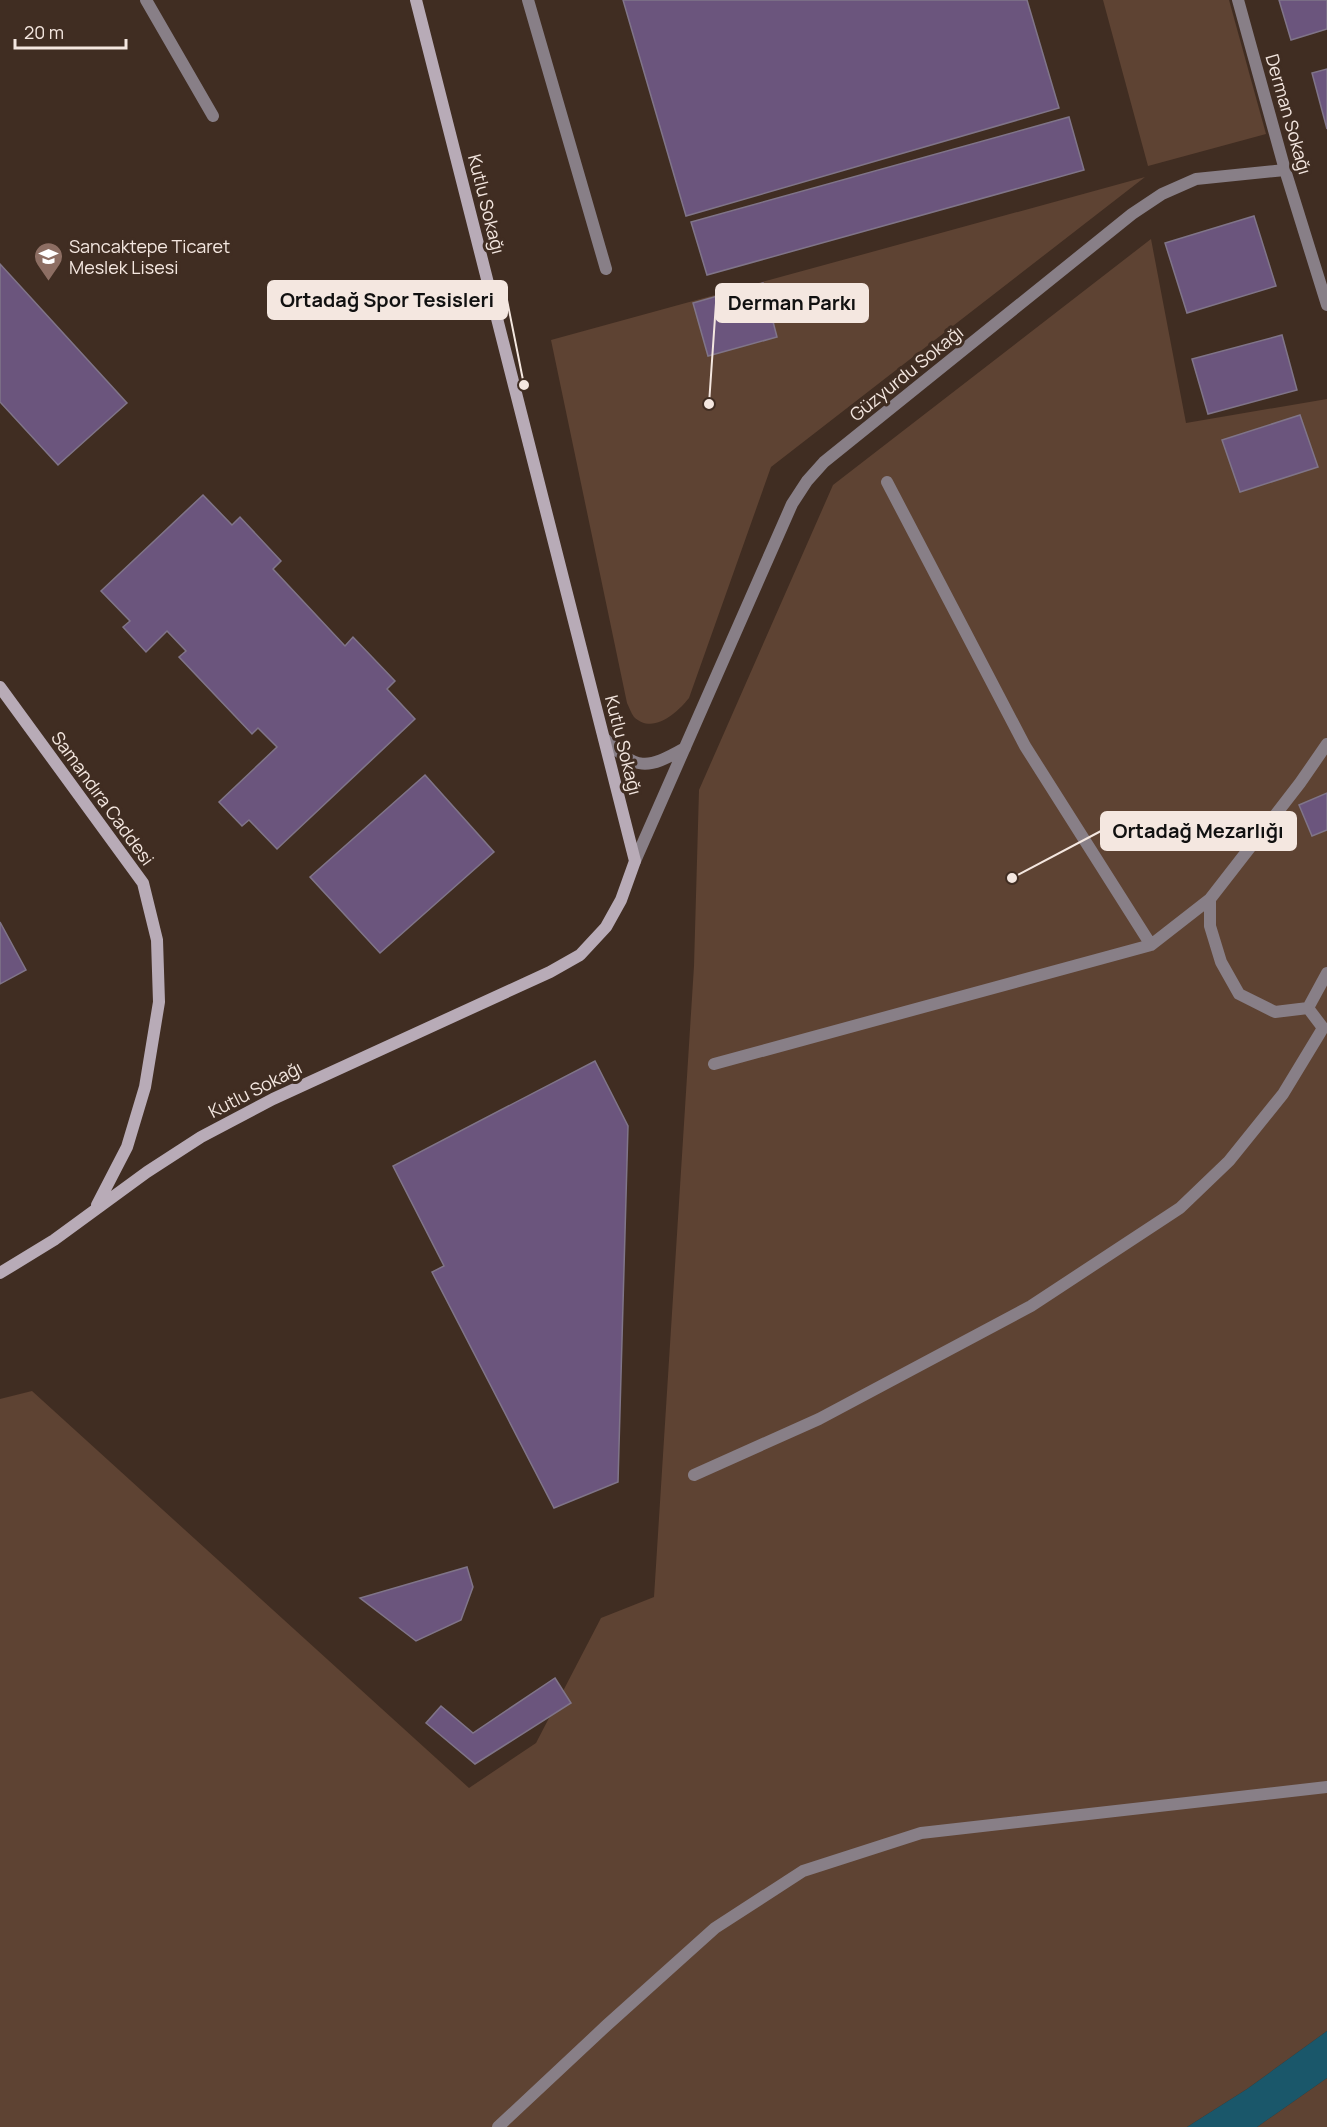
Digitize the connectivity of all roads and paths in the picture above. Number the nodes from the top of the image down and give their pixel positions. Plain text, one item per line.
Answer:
1 (146, 0) edge
2 (417, 0) edge
3 (528, 0) edge
4 (1238, 0) edge
5 (213, 116) dead end
6 (1285, 170) junction
7 (606, 269) dead end
8 (1327, 305) edge
9 (887, 482) dead end
10 (0, 687) edge
11 (604, 738) junction
12 (1327, 744) edge
13 (685, 748) junction
14 (635, 861) junction
15 (1210, 899) junction
16 (1151, 945) junction
17 (1327, 973) edge
18 (1308, 1008) junction
19 (1325, 1028) edge
20 (714, 1064) dead end
21 (95, 1208) junction
22 (0, 1274) edge
23 (694, 1475) dead end
24 (1327, 1787) edge
25 (498, 2127) edge

1 - 5 street
2 - 11 main road, Kutlu Sokağı
3 - 7 street
4 - 6 street, Derman Sokağı
6 - 8 street, Derman Sokağı
6 - 13 street, Güzyurdu Sokağı
9 - 16 street
10 - 21 main road, Samandıra Caddesi
11 - 13 street
11 - 14 main road, Kutlu Sokağı
12 - 15 street
13 - 14 street, Güzyurdu Sokağı
14 - 21 main road, Kutlu Sokağı
15 - 16 street
15 - 18 street
16 - 20 street
17 - 18 street
18 - 19 street
19 - 23 street
21 - 22 main road, Samandıra Caddesi
24 - 25 street

